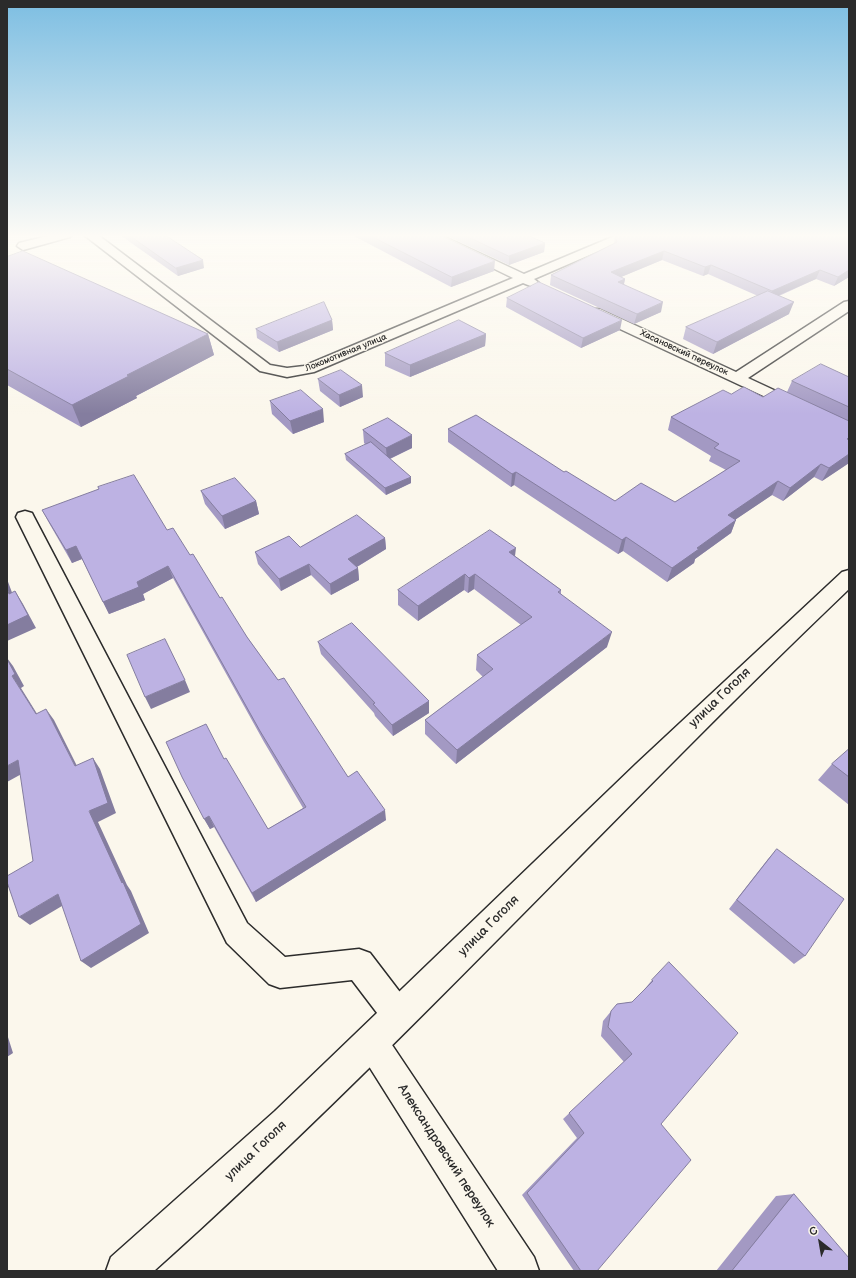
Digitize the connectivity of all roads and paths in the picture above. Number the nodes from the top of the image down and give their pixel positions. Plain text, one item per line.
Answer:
1 (168, 295) edge
2 (487, 295) edge
3 (581, 305) edge
4 (849, 305) edge
5 (737, 378) junction
6 (849, 430) edge
7 (25, 517) dead end
8 (849, 577) edge
9 (398, 1015) junction
10 (372, 1041) junction
11 (125, 1271) edge
12 (520, 1271) edge

1 - 2 street, Локомотивная улица
3 - 5 street, Хасановский переулок
4 - 5 street
5 - 6 street, Хасановский переулок
7 - 9 street
8 - 9 street, улица Гоголя
9 - 10 street, улица Гоголя
10 - 11 street, улица Гоголя
10 - 12 street, Александровский переулок

